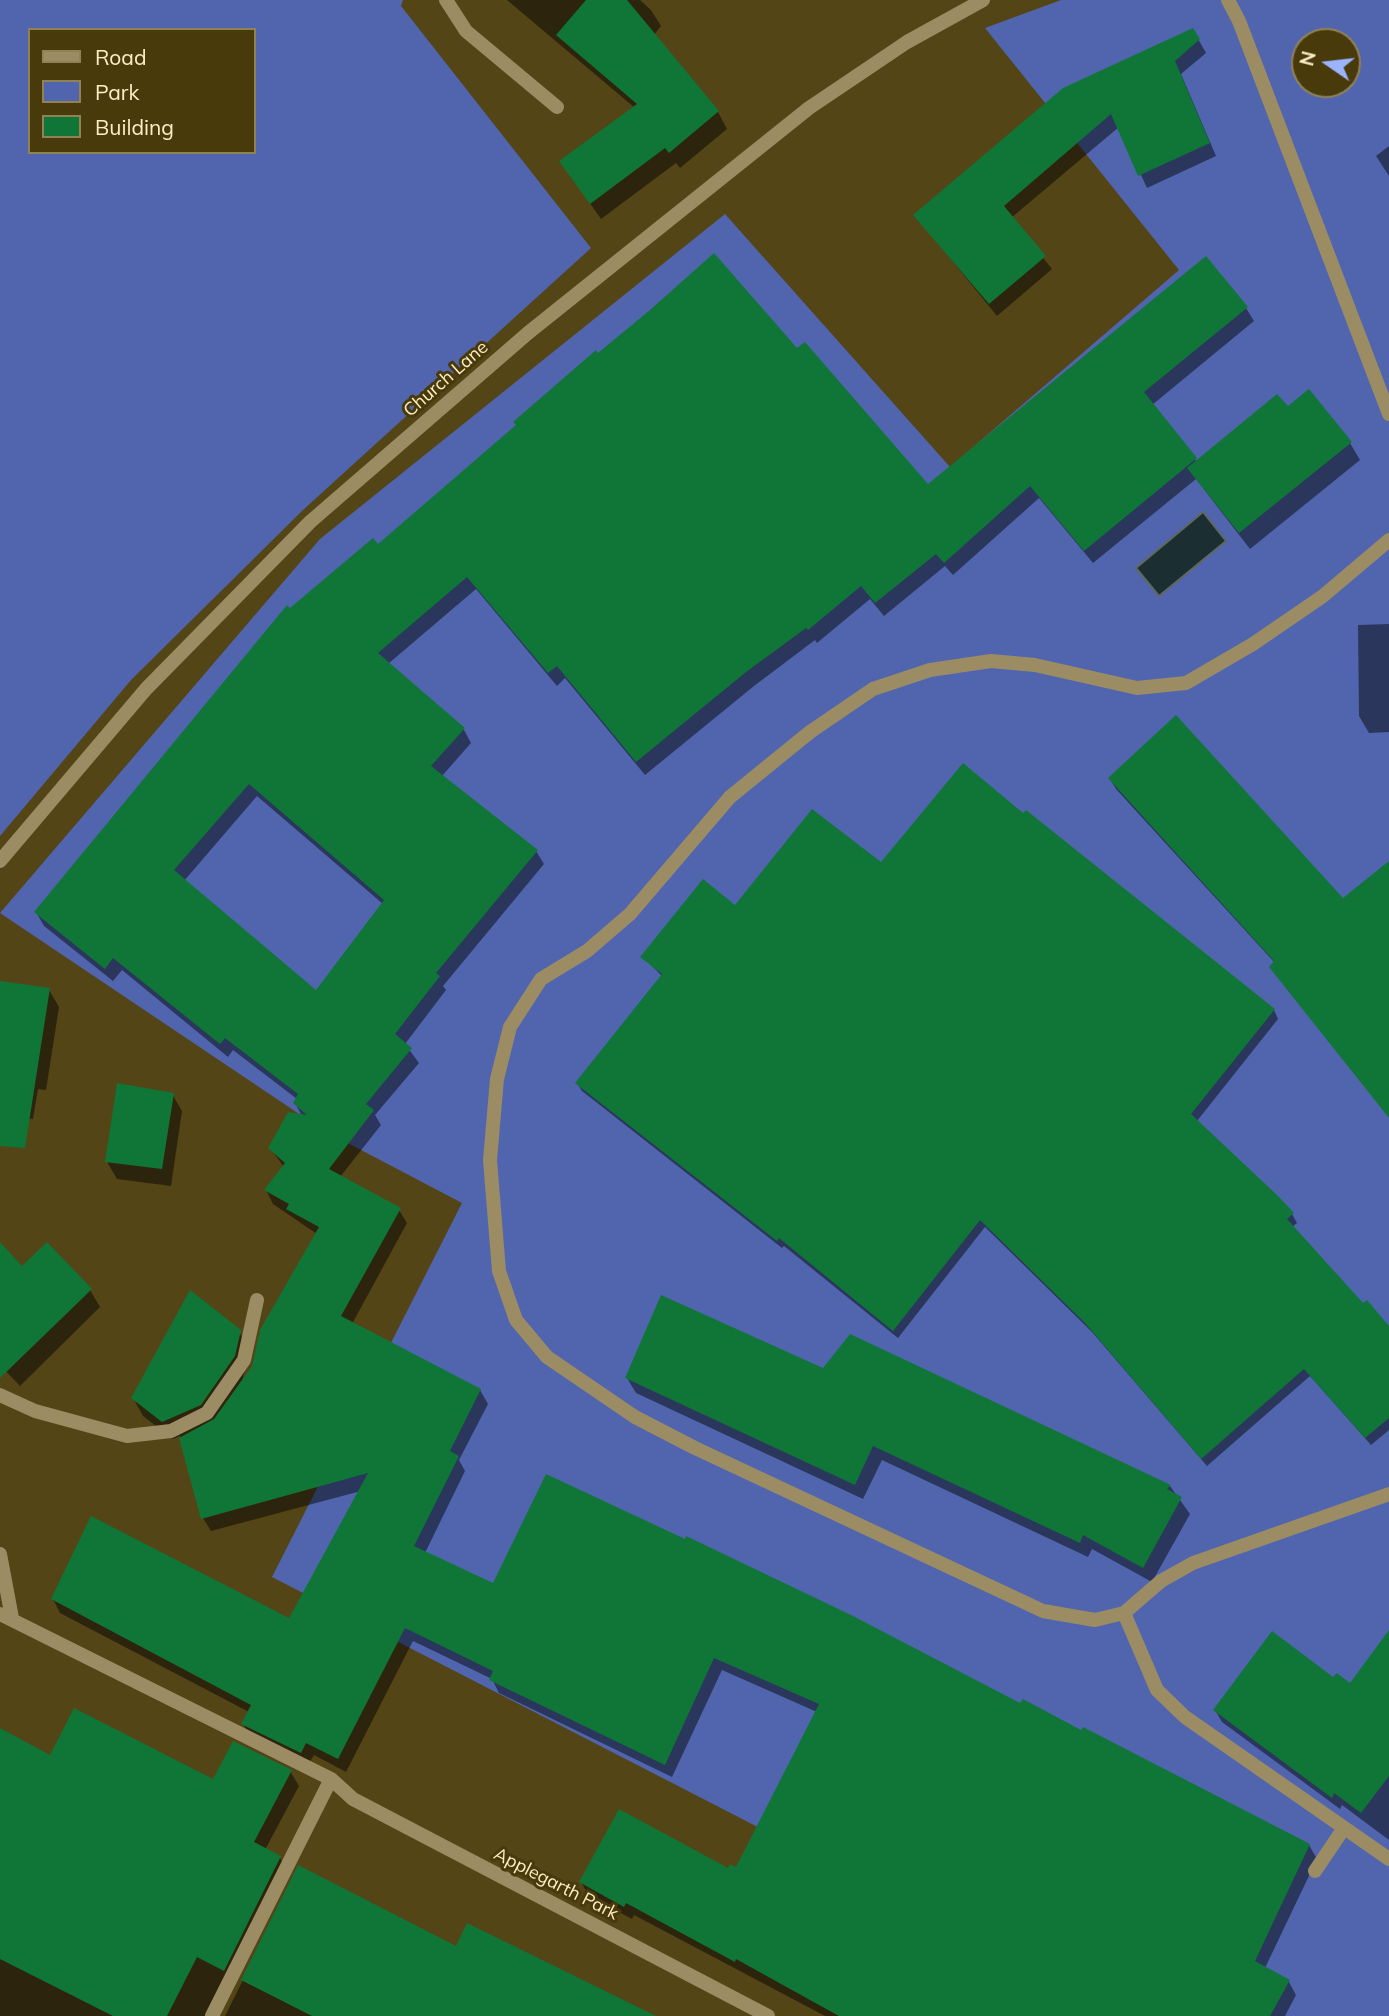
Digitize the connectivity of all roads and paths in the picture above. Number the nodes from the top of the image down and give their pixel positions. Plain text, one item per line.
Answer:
1 (446, 0) edge
2 (983, 0) edge
3 (1228, 0) edge
4 (557, 107) dead end
5 (1389, 414) edge
6 (1389, 540) edge
7 (0, 862) edge
8 (257, 1300) dead end
9 (0, 1395) edge
10 (1389, 1494) edge
11 (0, 1554) edge
12 (1124, 1613) junction
13 (6, 1616) edge
14 (331, 1779) junction
15 (1344, 1828) junction
16 (1389, 1859) edge
17 (1315, 1871) dead end
18 (212, 2016) edge
19 (768, 2016) edge

1 - 4 street
2 - 7 street, Church Lane
3 - 5 street
6 - 12 street
8 - 9 street
10 - 12 street
11 - 13 street, Applegarth Park
12 - 15 street
13 - 14 street, Applegarth Park
14 - 18 street
14 - 19 street, Applegarth Park
15 - 16 street
15 - 17 street

